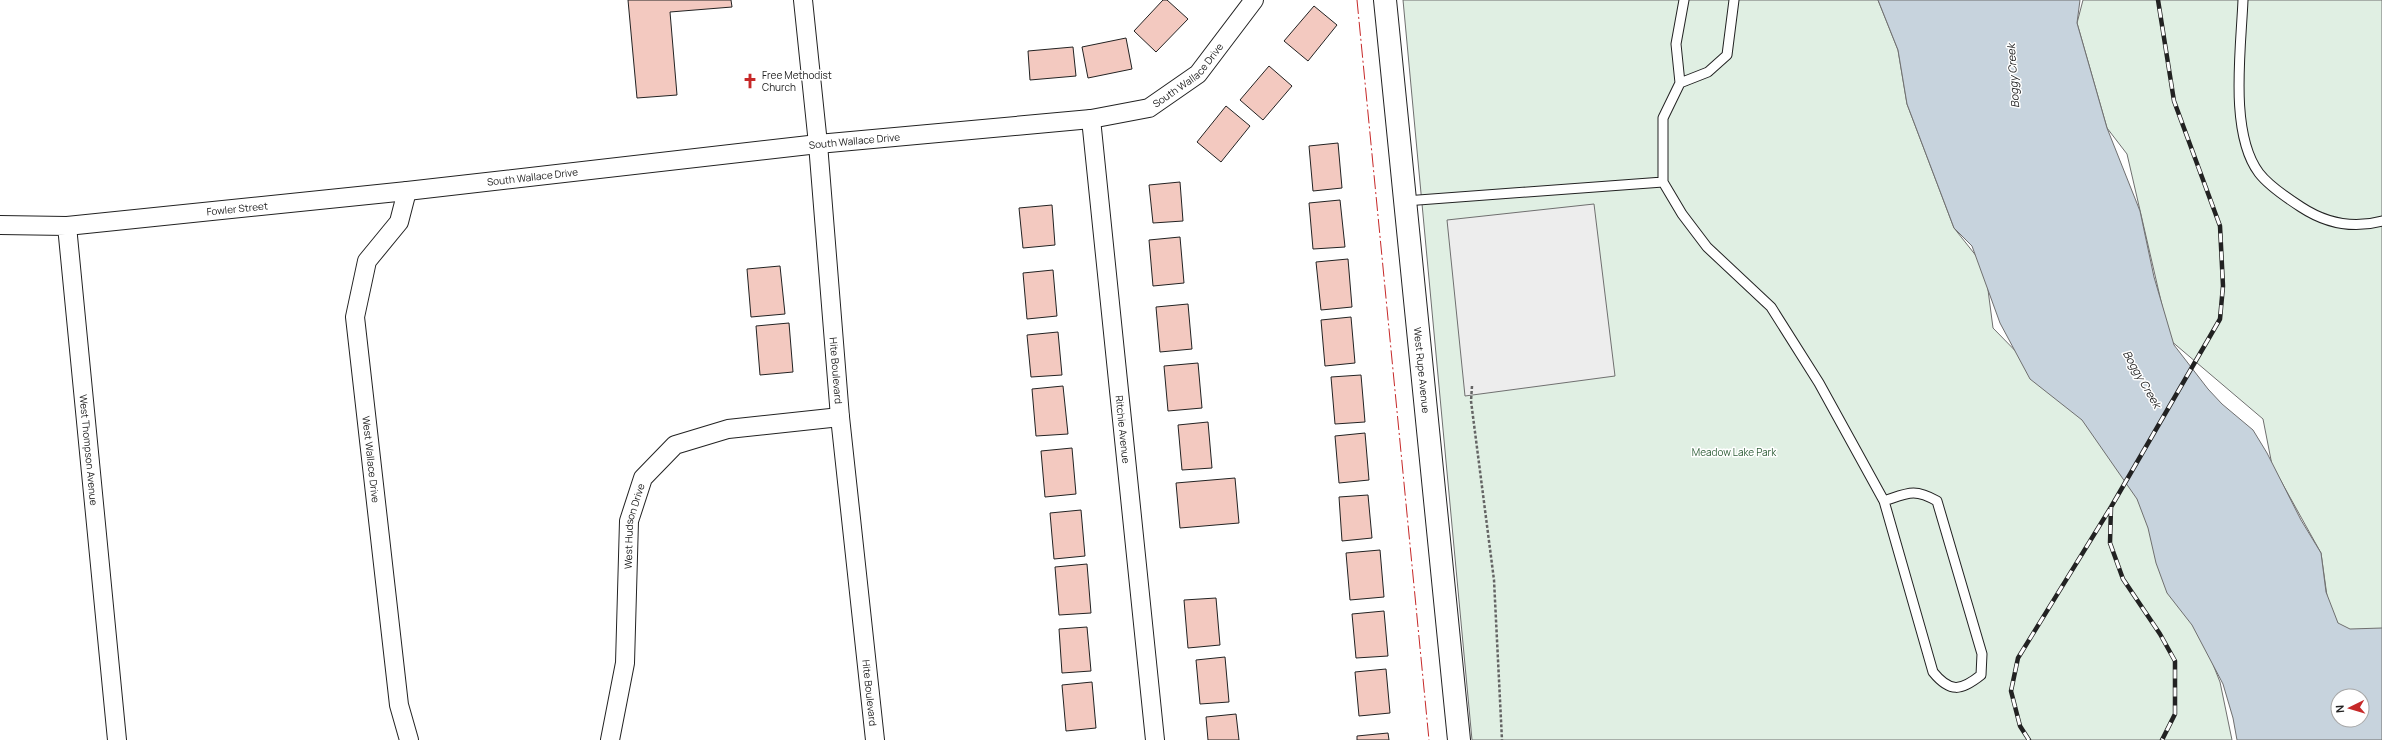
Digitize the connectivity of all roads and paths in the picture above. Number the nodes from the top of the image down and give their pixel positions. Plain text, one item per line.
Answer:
1 (803, 0) edge
2 (1254, 0) edge
3 (1385, 0) edge
4 (1684, 0) edge
5 (1734, 0) edge
6 (2243, 0) edge
7 (1680, 83) junction
8 (1091, 119) junction
9 (818, 144) junction
10 (1662, 182) junction
11 (407, 191) junction
12 (1405, 201) junction
13 (2382, 221) edge
14 (0, 226) edge
15 (67, 226) junction
16 (1472, 386) dead end
17 (840, 418) junction
18 (1884, 501) junction
19 (117, 740) edge
20 (409, 740) edge
21 (610, 740) edge
22 (875, 740) edge
23 (1155, 740) edge
24 (1459, 740) edge
25 (1502, 740) edge

1 - 9 street, Hite Boulevard
2 - 8 street, South Wallace Drive
3 - 12 street, West Rupe Avenue
4 - 7 lane
5 - 7 lane
6 - 13 lane
7 - 10 lane
8 - 9 street, South Wallace Drive
8 - 23 street, Ritchie Avenue
9 - 11 street, South Wallace Drive
9 - 17 street, Hite Boulevard
10 - 12 lane
10 - 18 lane
11 - 15 street, Fowler Street
11 - 20 street, West Wallace Drive
12 - 24 street, West Rupe Avenue
14 - 15 street
15 - 19 street, West Thompson Avenue
16 - 25 path
17 - 21 street, West Hudson Drive
17 - 22 street, Hite Boulevard
18 - 18 lane

